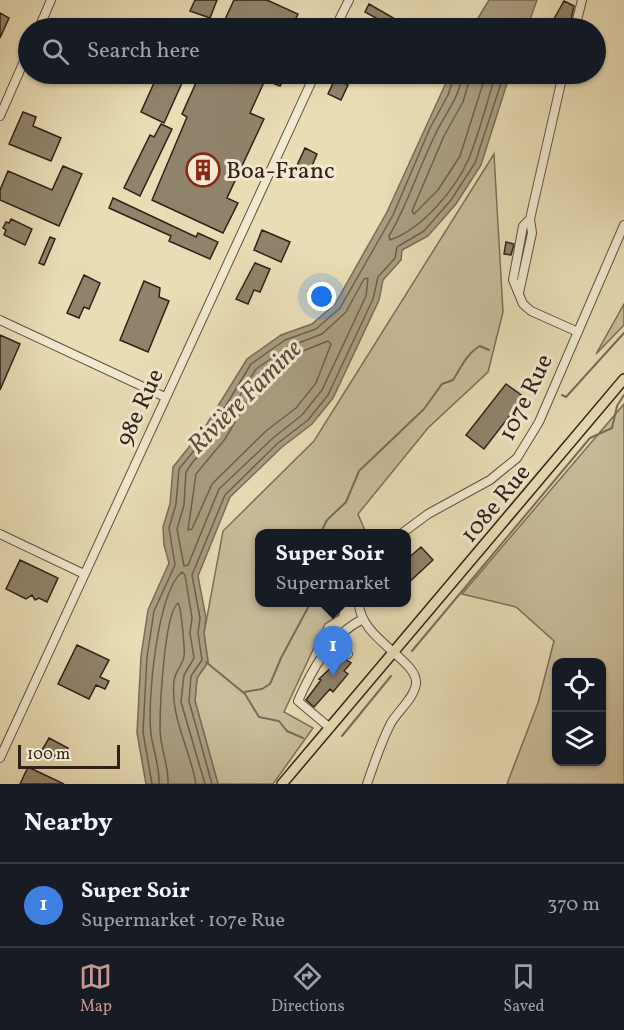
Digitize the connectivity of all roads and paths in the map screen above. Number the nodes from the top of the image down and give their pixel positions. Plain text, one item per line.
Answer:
1 (51, 0) edge
2 (349, 0) edge
3 (582, 0) edge
4 (43, 18) edge
5 (340, 18) edge
6 (577, 18) edge
7 (18, 75) edge
8 (310, 84) edge
9 (561, 84) edge
10 (0, 116) edge
11 (624, 225) edge
12 (0, 320) edge
13 (578, 332) junction
14 (624, 379) edge
15 (165, 397) junction
16 (408, 529) edge
17 (0, 534) edge
18 (84, 574) junction
19 (360, 607) edge
20 (363, 619) junction
21 (334, 642) junction
22 (394, 652) junction
23 (348, 654) dead end
24 (330, 728) junction
25 (0, 758) edge
26 (282, 784) edge
27 (366, 784) edge

1 - 4 street
2 - 5 street
3 - 6 street
7 - 10 street
8 - 15 street, 98e Rue
9 - 13 street
11 - 13 street, 107e Rue
12 - 15 street
13 - 16 street, 107e Rue
14 - 22 main road, 108e Rue
15 - 18 street, 98e Rue
17 - 18 street
18 - 25 street, 98e Rue
19 - 20 street
20 - 21 street
20 - 22 street
21 - 23 street
21 - 24 street
22 - 24 main road
22 - 27 street
24 - 26 main road

